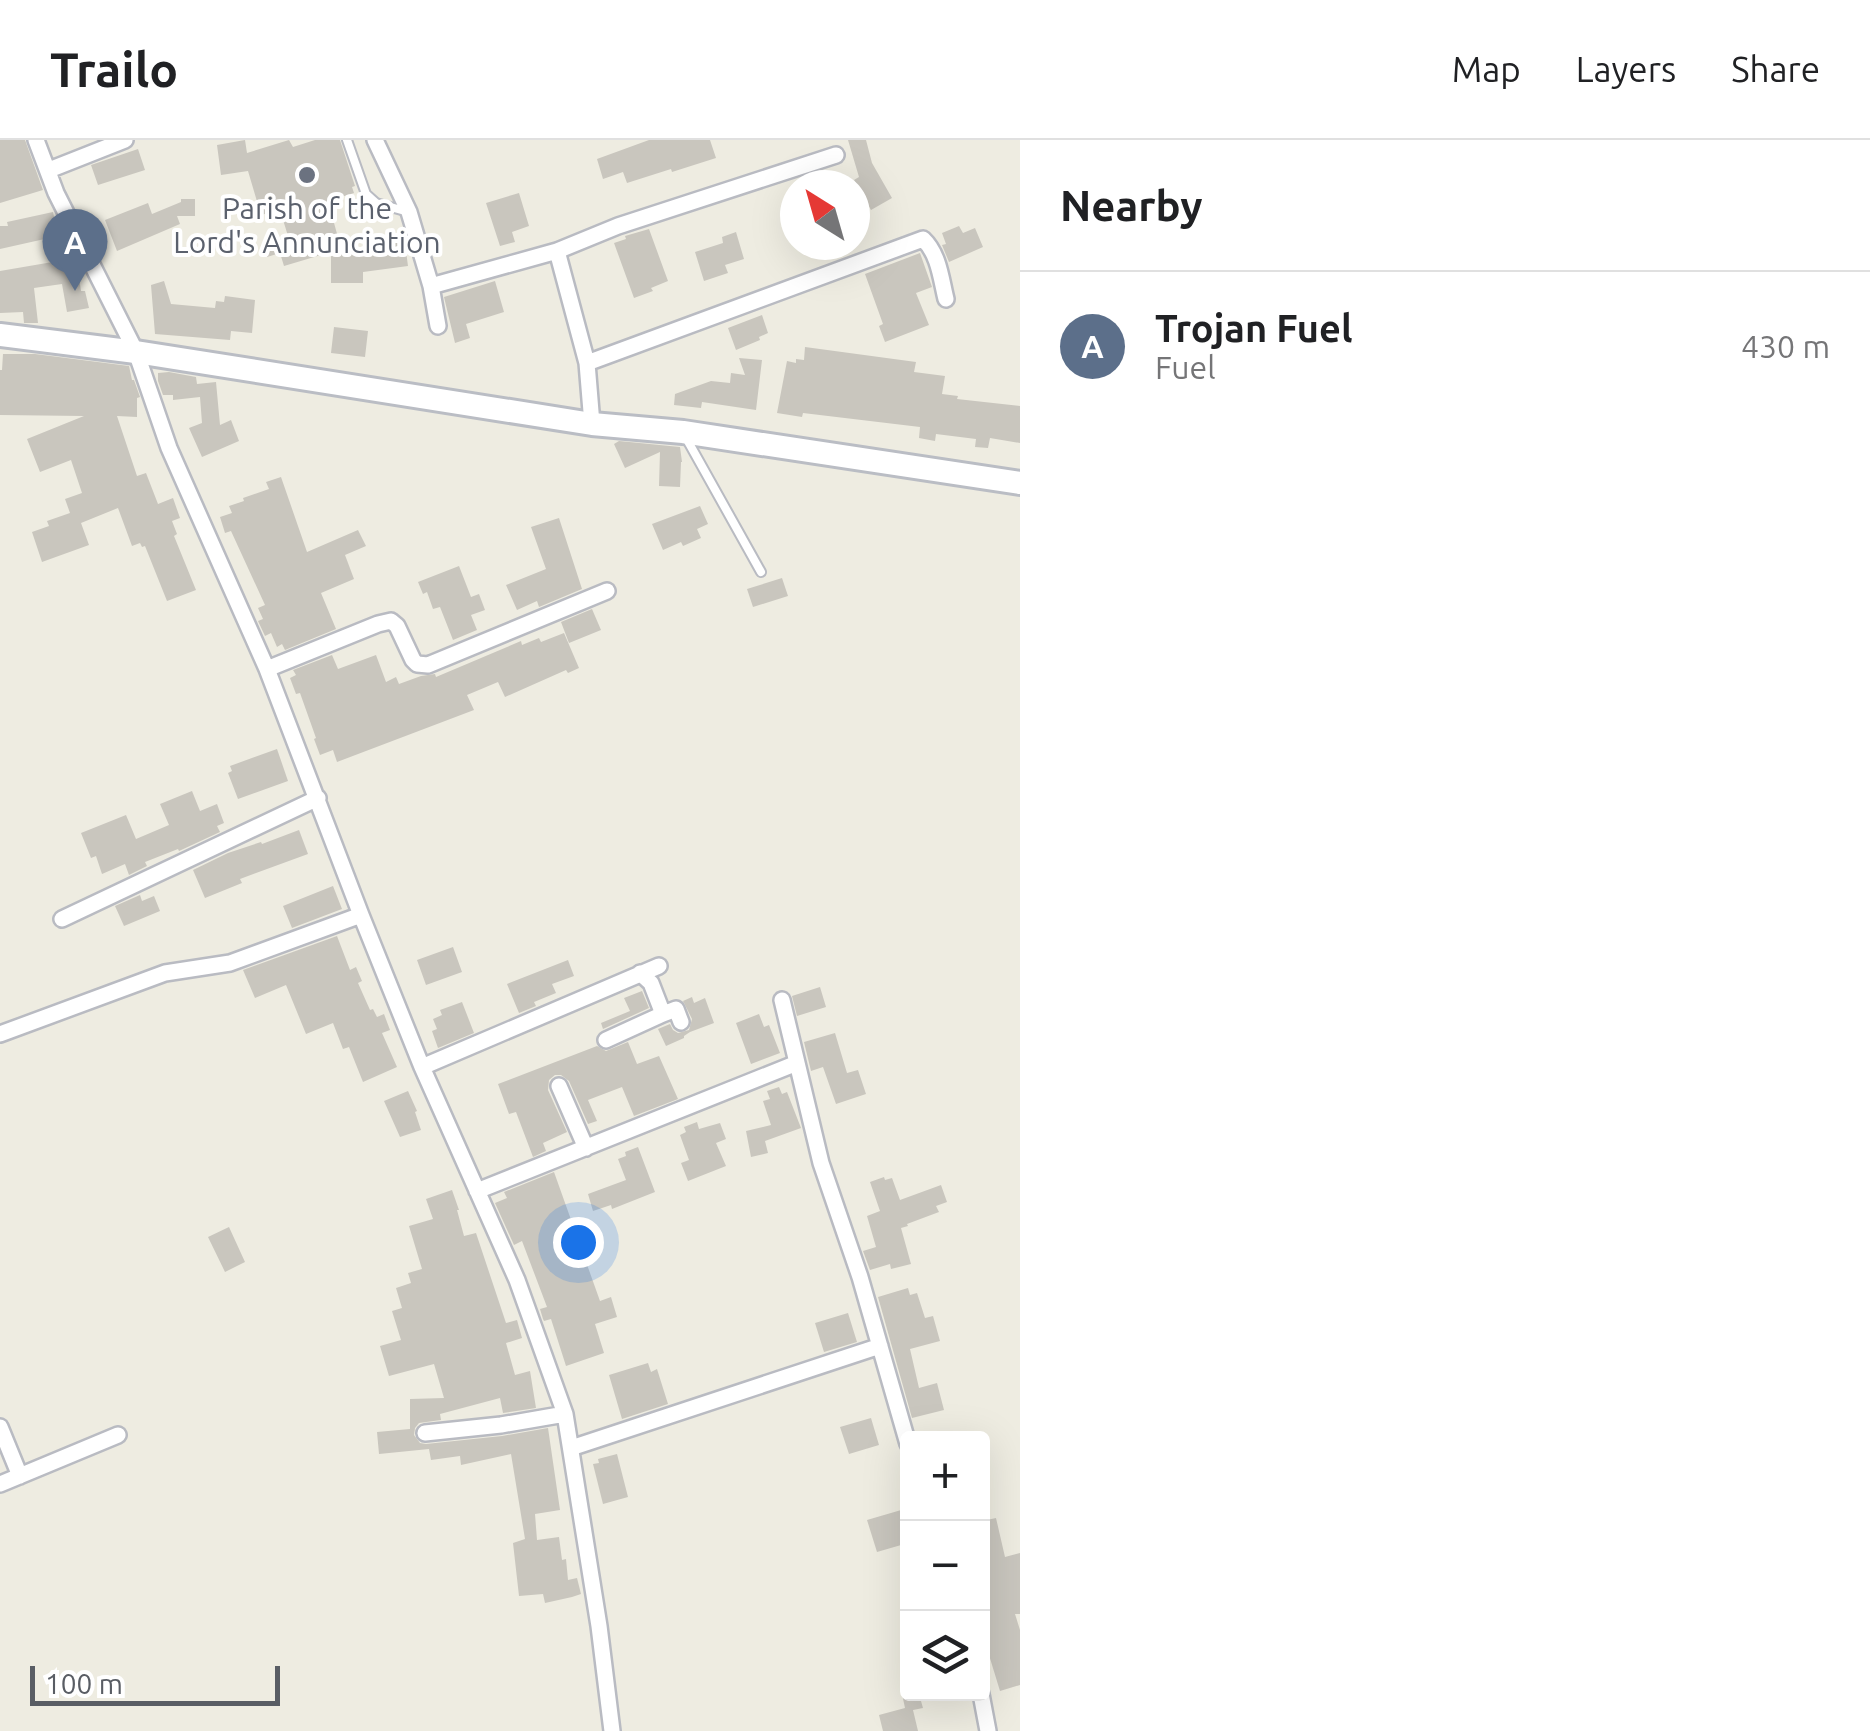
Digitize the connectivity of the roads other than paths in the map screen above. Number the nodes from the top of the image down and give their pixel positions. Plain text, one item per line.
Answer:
1 (36, 140) edge
2 (126, 140) edge
3 (348, 140) edge
4 (375, 140) edge
5 (836, 154) dead end
6 (49, 170) junction
7 (409, 212) junction
8 (557, 251) junction
9 (431, 286) junction
10 (946, 299) dead end
11 (438, 326) dead end
12 (0, 335) edge
13 (136, 352) junction
14 (587, 363) junction
15 (592, 424) junction
16 (683, 432) junction
17 (1020, 483) edge
18 (761, 572) dead end
19 (607, 591) dead end
20 (266, 669) junction
21 (318, 798) junction
22 (361, 915) junction
23 (62, 919) dead end
24 (659, 966) dead end
25 (640, 973) junction
26 (782, 1000) dead end
27 (663, 1014) junction
28 (682, 1022) dead end
29 (0, 1034) edge
30 (606, 1040) dead end
31 (796, 1063) junction
32 (422, 1066) junction
33 (559, 1086) dead end
34 (586, 1148) junction
35 (477, 1190) junction
36 (880, 1346) junction
37 (565, 1414) junction
38 (0, 1427) edge
39 (904, 1431) edge
40 (425, 1433) dead end
41 (118, 1435) dead end
42 (571, 1448) junction
43 (20, 1476) junction
44 (0, 1484) edge
45 (982, 1701) edge
46 (612, 1731) edge
47 (988, 1731) edge

1 - 6 street
2 - 6 street
3 - 7 lane
4 - 7 street
5 - 8 street
6 - 13 street
7 - 9 street
8 - 9 street
8 - 14 street
9 - 11 street
10 - 14 street
12 - 13 main road
13 - 15 main road
13 - 20 street
14 - 15 street
15 - 16 main road
16 - 17 main road
16 - 18 lane
19 - 20 street
20 - 21 street
21 - 22 street
21 - 23 street
22 - 29 street
22 - 32 street
24 - 25 street
25 - 27 street
25 - 32 street
26 - 31 street
27 - 28 street
27 - 30 street
31 - 34 street
31 - 36 street
32 - 35 street
33 - 34 street
34 - 35 street
35 - 37 street
36 - 39 street
36 - 42 street
37 - 40 street
37 - 42 street
38 - 43 street
41 - 43 street
42 - 46 street
43 - 44 street
45 - 47 street

